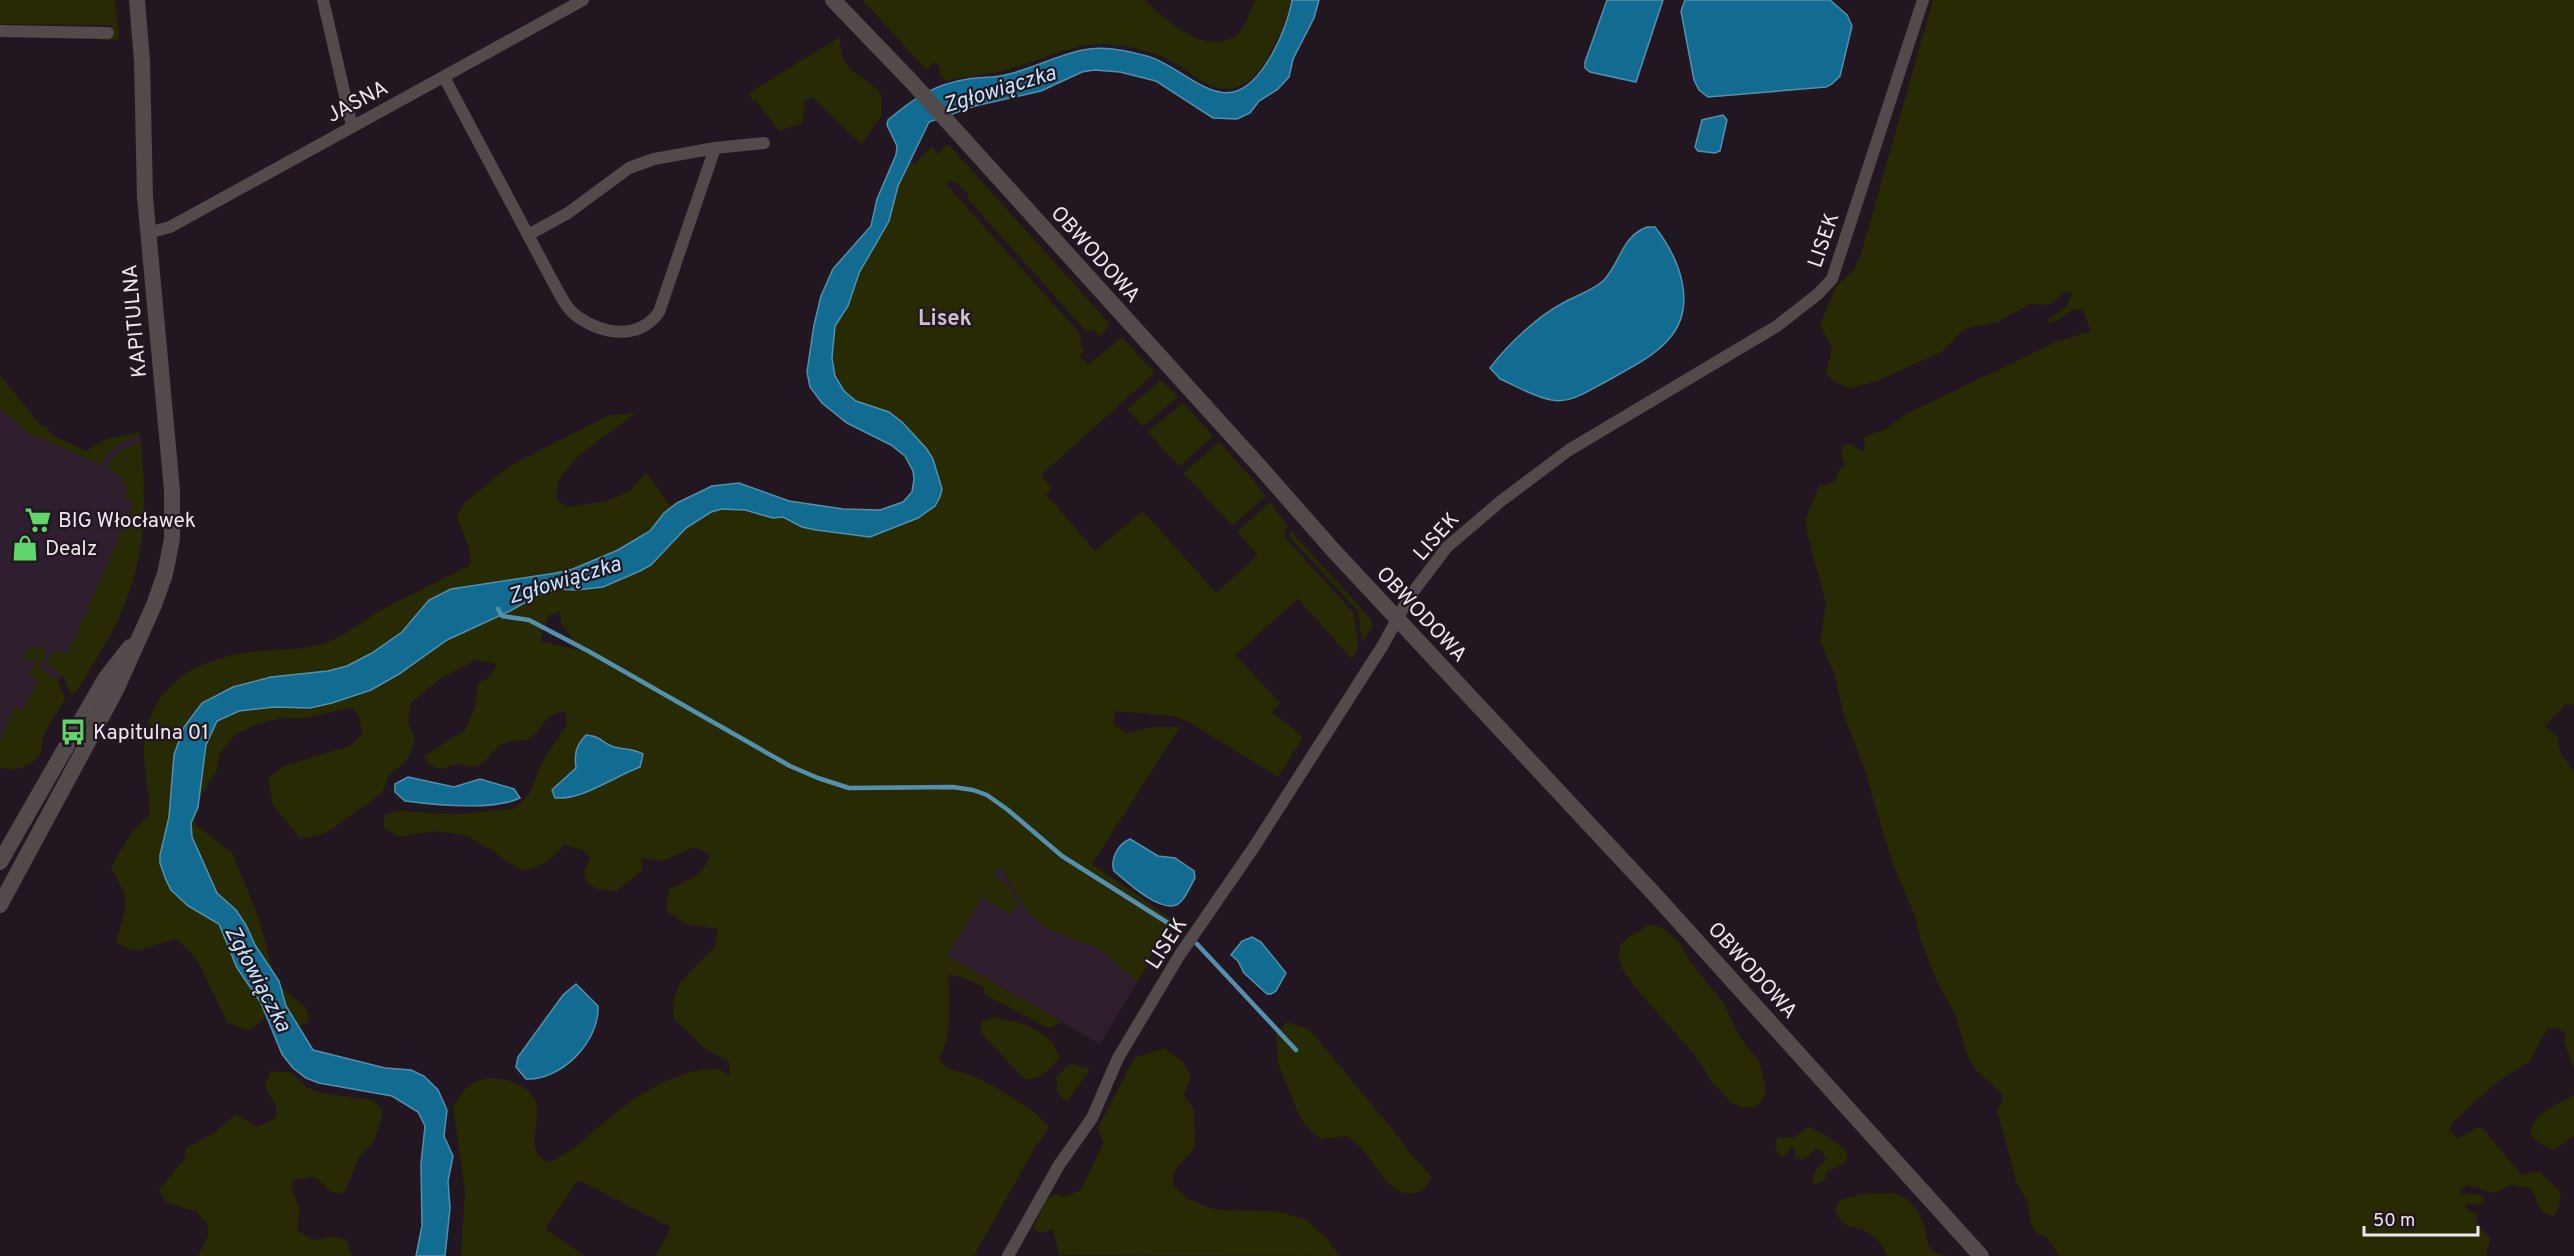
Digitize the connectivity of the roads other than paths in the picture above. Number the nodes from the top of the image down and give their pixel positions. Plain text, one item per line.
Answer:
1 (137, 0) edge
2 (323, 0) edge
3 (584, 0) edge
4 (833, 0) edge
5 (1923, 0) edge
6 (0, 31) edge
7 (108, 33) dead end
8 (444, 77) junction
9 (352, 126) junction
10 (764, 143) dead end
11 (715, 148) junction
12 (148, 233) junction
13 (528, 235) junction
14 (1396, 619) junction
15 (142, 632) junction
16 (0, 862) edge
17 (0, 905) edge
18 (1008, 1256) edge
19 (1981, 1256) edge

1 - 12 street, KAPITULNA
2 - 9 street
3 - 8 street, JASNA
4 - 14 street, OBWODOWA
5 - 14 street, LISEK
6 - 7 street
8 - 9 street, JASNA
8 - 13 street
9 - 12 street, JASNA
10 - 11 street
11 - 13 street
11 - 13 street
12 - 15 street, KAPITULNA
14 - 18 street, LISEK
14 - 19 street, OBWODOWA
15 - 16 street, KAPITULNA
15 - 17 street, KAPITULNA

